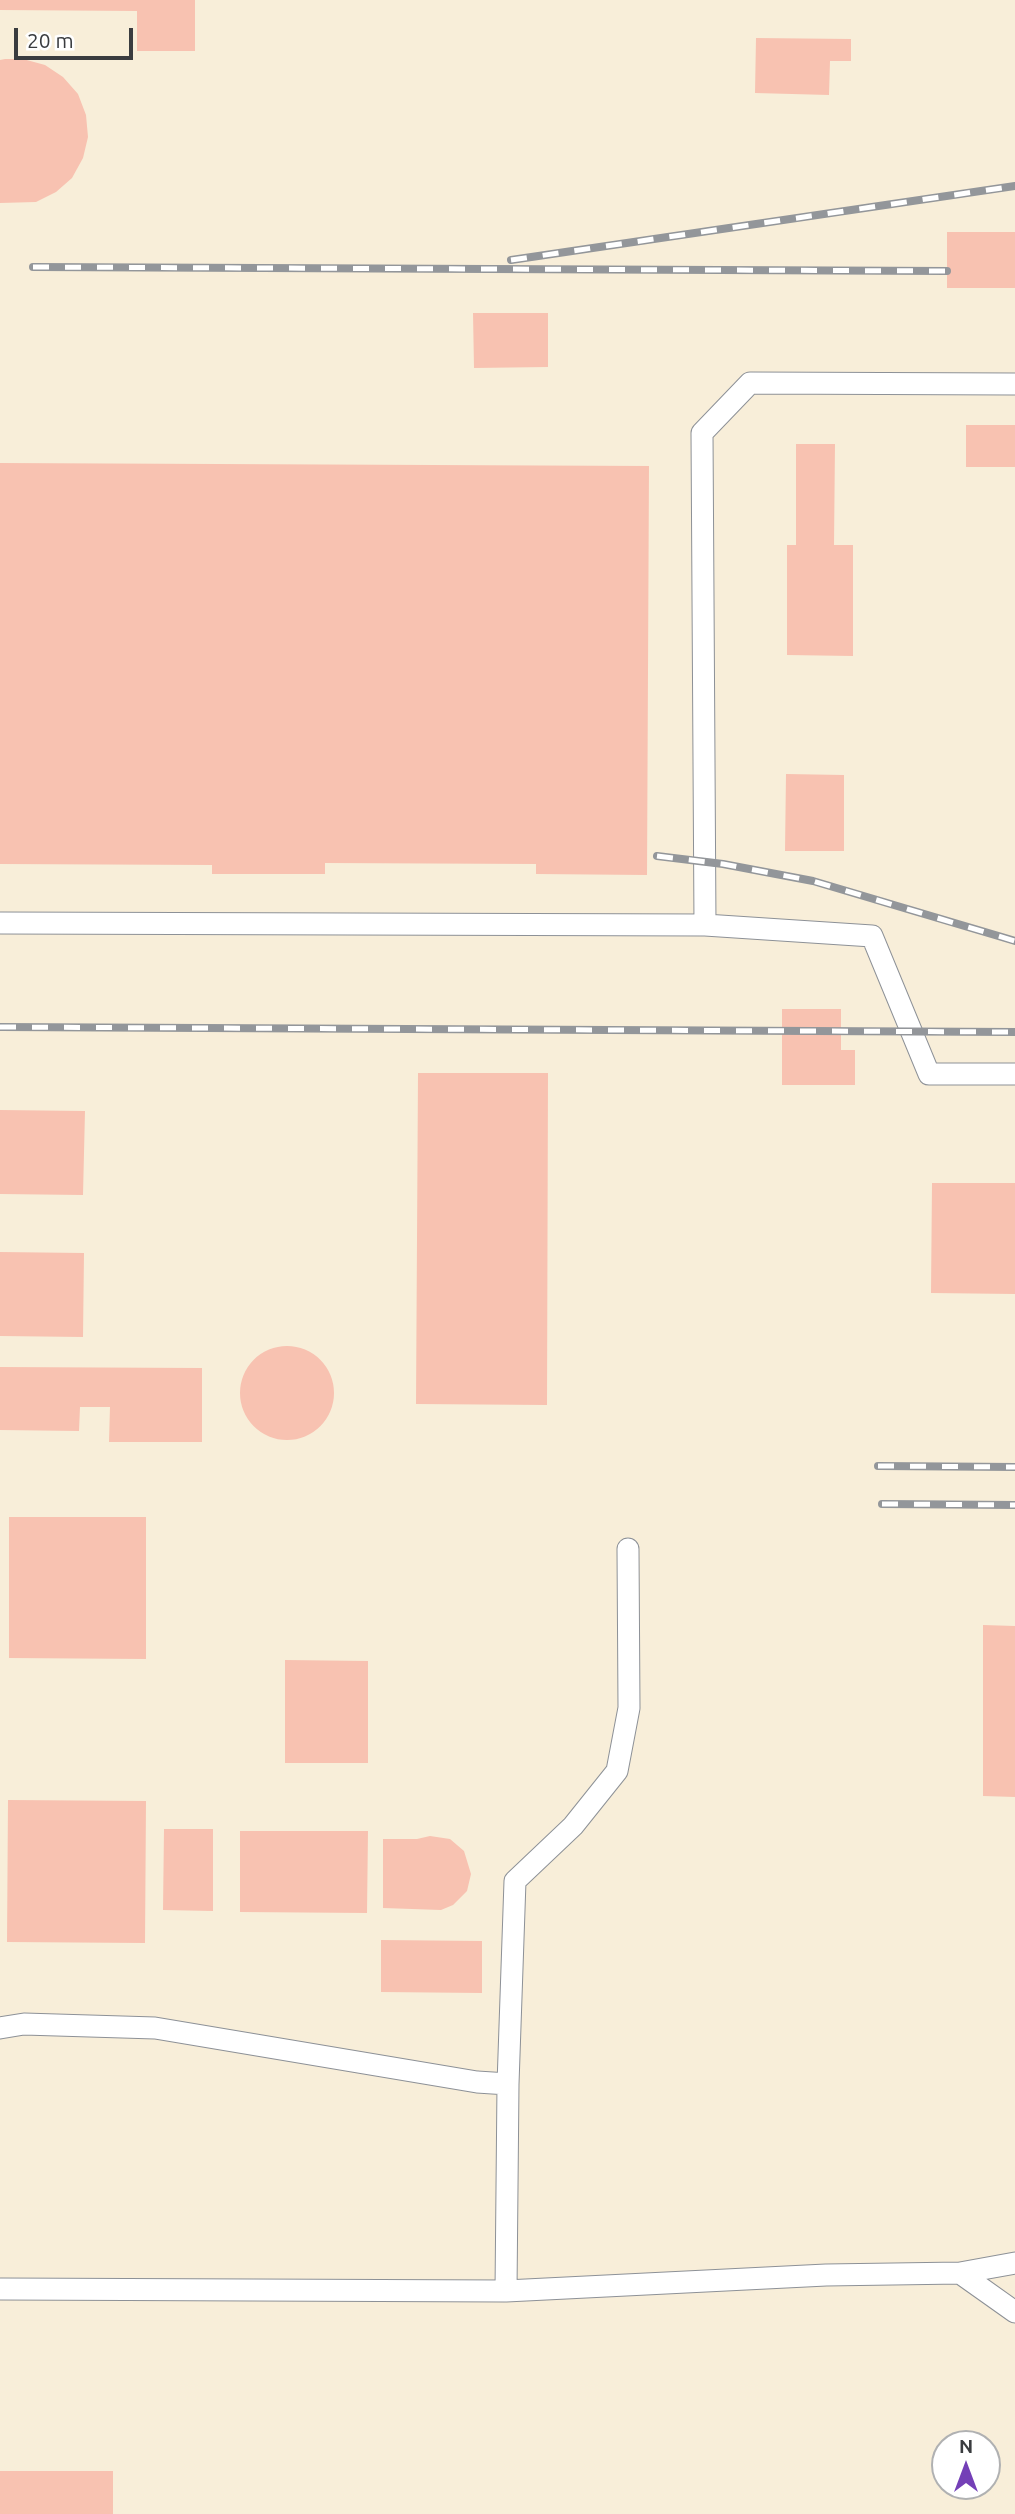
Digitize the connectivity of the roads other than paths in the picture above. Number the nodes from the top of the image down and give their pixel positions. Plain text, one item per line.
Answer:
1 (1015, 384) edge
2 (0, 923) edge
3 (705, 925) junction
4 (1015, 1074) edge
5 (628, 1549) dead end
6 (0, 2028) edge
7 (508, 2084) junction
8 (1015, 2263) edge
9 (960, 2273) junction
10 (0, 2289) edge
11 (506, 2291) junction
12 (1015, 2312) edge

1 - 3 lane
2 - 3 lane
3 - 4 lane
5 - 7 lane
6 - 7 lane
7 - 11 lane
8 - 9 lane
9 - 11 lane
9 - 12 lane
10 - 11 lane

